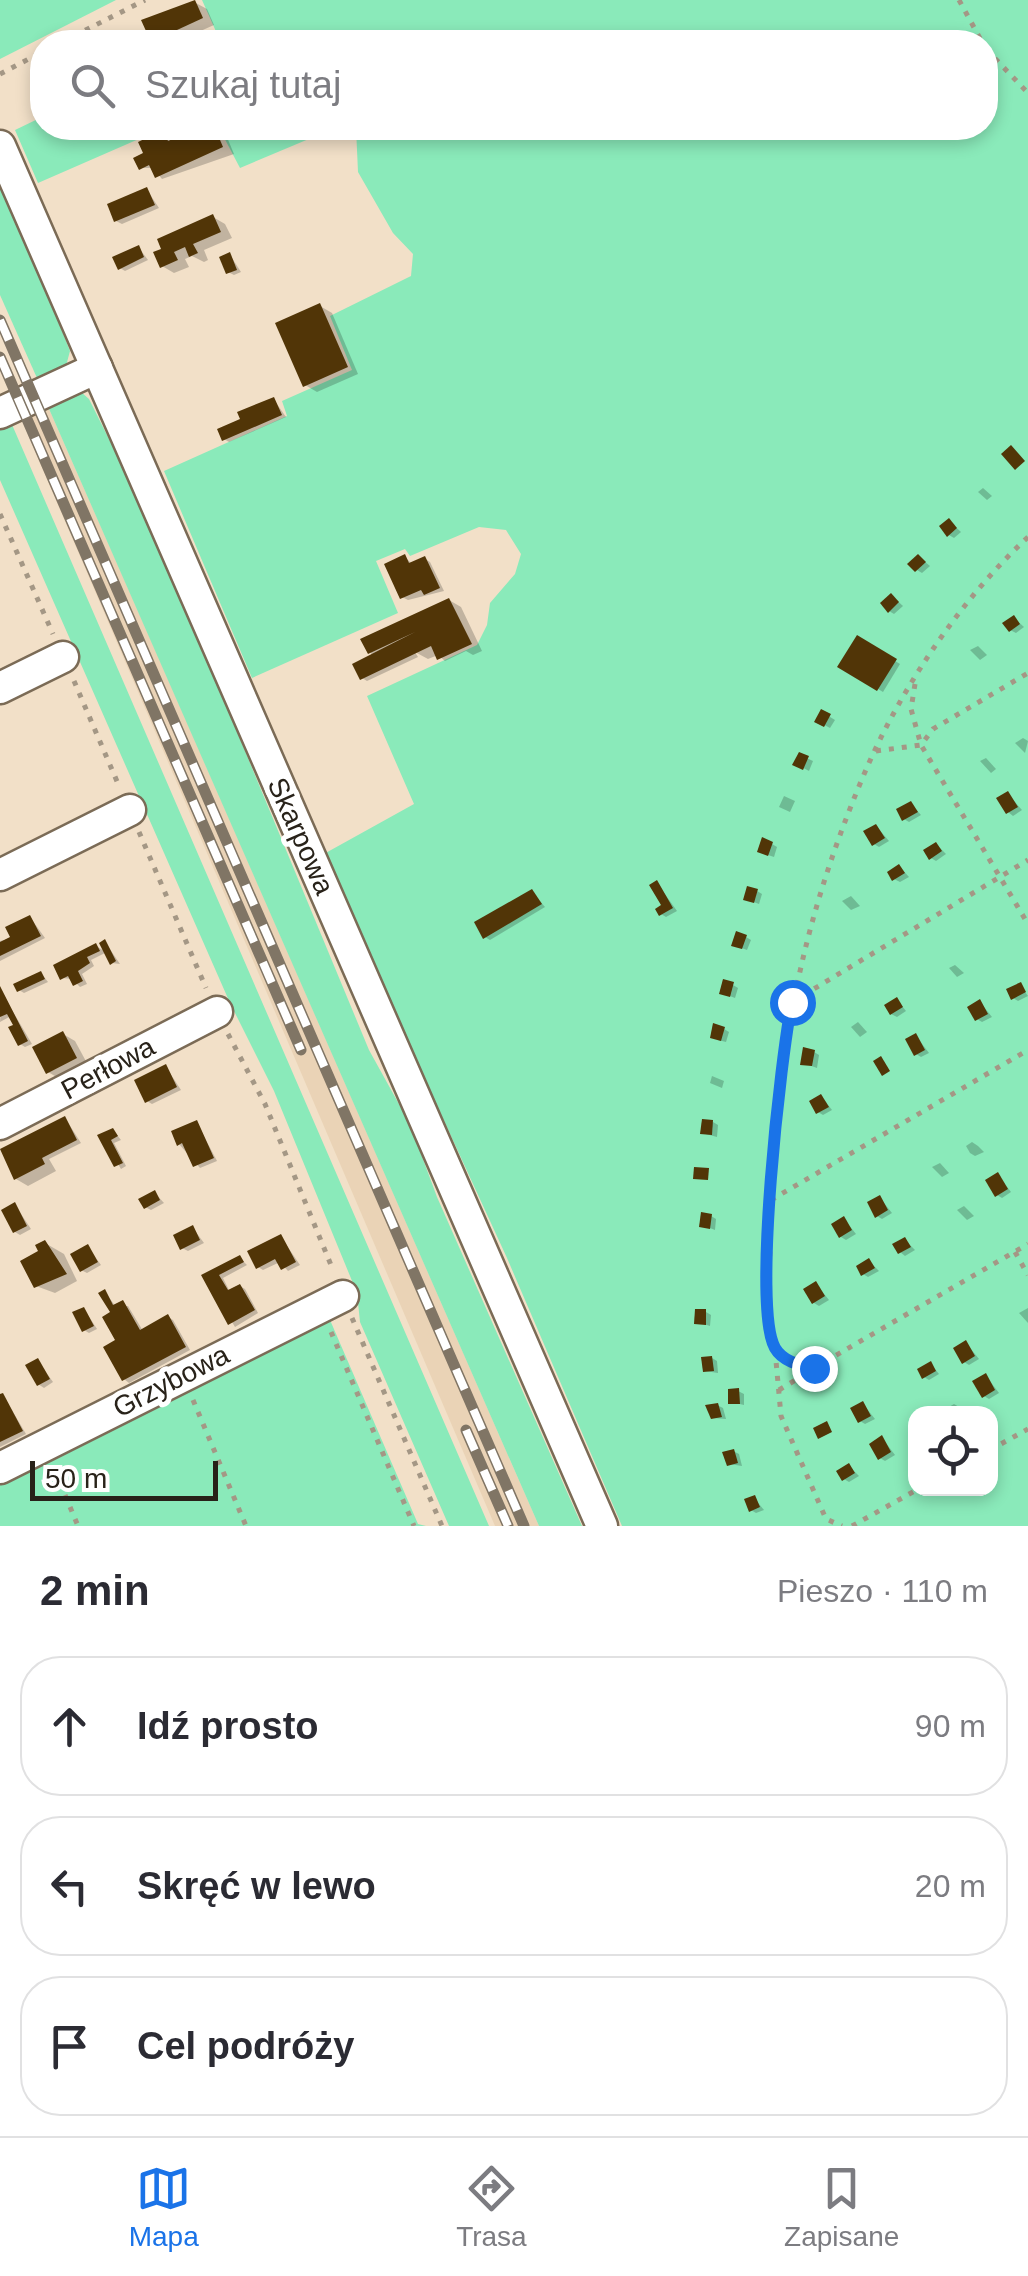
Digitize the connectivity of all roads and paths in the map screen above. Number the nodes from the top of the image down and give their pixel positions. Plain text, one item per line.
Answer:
1 (145, 0) edge
2 (959, 0) edge
3 (86, 30) edge
4 (975, 30) edge
5 (30, 58) edge
6 (998, 62) edge
7 (0, 74) edge
8 (1028, 93) edge
9 (0, 146) edge
10 (97, 368) junction
11 (0, 412) edge
12 (1028, 537) edge
13 (63, 657) dead end
14 (1028, 673) edge
15 (915, 678) junction
16 (0, 688) edge
17 (921, 746) junction
18 (876, 751) junction
19 (130, 810) dead end
20 (1028, 860) edge
21 (0, 876) edge
22 (1000, 876) junction
23 (1028, 924) edge
24 (792, 1002) junction
25 (217, 1012) dead end
26 (1028, 1050) edge
27 (0, 1124) edge
28 (771, 1200) junction
29 (1028, 1244) edge
30 (1014, 1252) junction
31 (1028, 1274) edge
32 (334, 1307) joint
33 (775, 1348) junction
34 (814, 1368) junction
35 (182, 1374) junction
36 (779, 1390) junction
37 (1028, 1429) edge
38 (998, 1446) edge
39 (0, 1468) edge
40 (54, 1468) dead end
41 (908, 1495) edge
42 (78, 1526) edge
43 (246, 1526) edge
44 (414, 1526) edge
45 (602, 1526) edge
46 (842, 1526) edge
47 (852, 1526) edge

1 - 3 path
2 - 4 path
5 - 7 path
6 - 8 path
9 - 10 street, Skarpowa
10 - 11 street
10 - 45 street, Skarpowa
12 - 15 path
13 - 16 street
14 - 17 path
15 - 17 path
15 - 18 path
17 - 18 path
17 - 22 path
18 - 24 path
19 - 21 street
20 - 22 path
22 - 23 path
22 - 24 path
24 - 28 path
25 - 27 street, Perłowa
26 - 28 path
28 - 33 path
29 - 30 path
30 - 31 path
30 - 34 path
32 - 35 street, Grzybowa
32 - 44 path
33 - 34 path
33 - 36 path
34 - 36 path
35 - 39 street, Grzybowa
35 - 43 path
36 - 46 path
37 - 38 path
40 - 42 path
41 - 47 path

